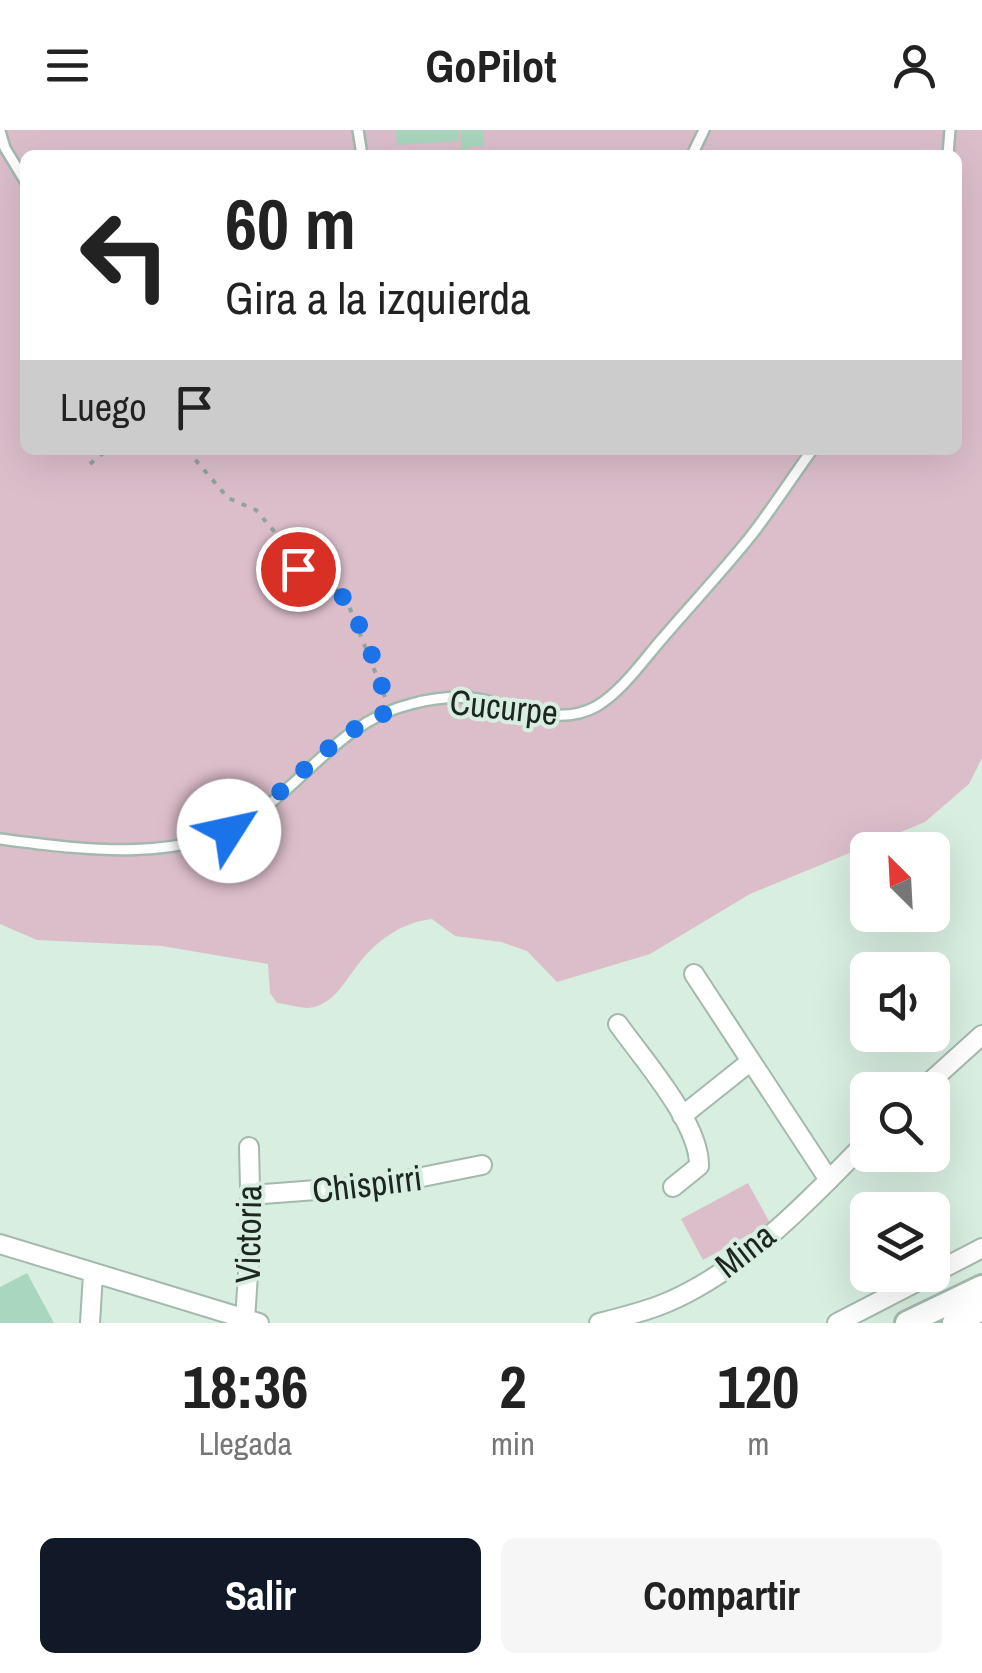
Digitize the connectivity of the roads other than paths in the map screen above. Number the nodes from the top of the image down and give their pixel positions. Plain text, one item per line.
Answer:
1 (0, 131) edge
2 (20, 172) edge
3 (808, 455) edge
4 (0, 839) edge
5 (694, 974) dead end
6 (618, 1024) dead end
7 (982, 1035) edge
8 (751, 1061) junction
9 (941, 1072) edge
10 (682, 1116) junction
11 (249, 1147) dead end
12 (850, 1158) edge
13 (482, 1165) dead end
14 (829, 1180) junction
15 (673, 1187) dead end
16 (251, 1195) junction
17 (0, 1244) edge
18 (982, 1248) edge
19 (950, 1264) edge
20 (93, 1274) junction
21 (982, 1287) edge
22 (896, 1292) edge
23 (982, 1309) edge
24 (664, 1314) edge
25 (252, 1322) edge
26 (90, 1323) edge
27 (599, 1323) edge
28 (837, 1323) edge
29 (907, 1323) edge
30 (954, 1323) edge

1 - 2 lane
3 - 4 lane, Cucurpe
5 - 8 street
6 - 10 street
7 - 9 street
8 - 10 street
8 - 14 street
10 - 15 street
11 - 16 street, Victoria
12 - 14 street, Mina
13 - 16 street, Chispirri
14 - 24 street, Mina
16 - 25 street, Victoria
17 - 20 street
18 - 19 street
20 - 25 street
20 - 26 street
21 - 29 main road
22 - 28 street
23 - 30 main road
24 - 27 street, Mina

